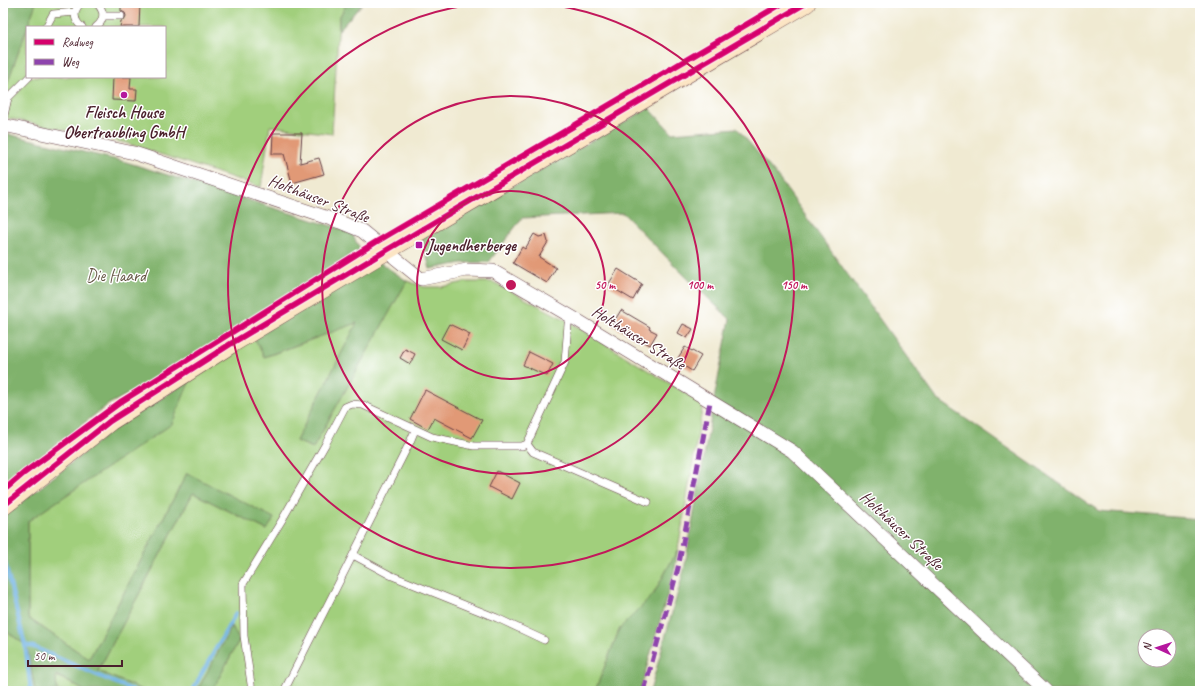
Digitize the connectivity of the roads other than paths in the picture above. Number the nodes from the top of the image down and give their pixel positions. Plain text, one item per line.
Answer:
1 (81, 3) edge
2 (96, 3) edge
3 (806, 3) edge
4 (75, 12) junction
5 (103, 16) junction
6 (121, 16) dead end
7 (47, 26) edge
8 (81, 26) edge
9 (97, 26) edge
10 (28, 78) edge
11 (3, 120) edge
12 (3, 125) edge
13 (387, 250) junction
14 (572, 317) junction
15 (415, 430) junction
16 (527, 444) junction
17 (648, 502) dead end
18 (3, 506) edge
19 (353, 555) junction
20 (544, 640) dead end
21 (252, 691) edge
22 (284, 691) edge
23 (1046, 691) edge

1 - 4 lane
2 - 5 lane
3 - 13 main road
4 - 7 lane
4 - 8 lane
5 - 6 lane
5 - 9 lane
10 - 11 lane
12 - 13 street, Holthäuser Straße
13 - 14 street, Holthäuser Straße
13 - 18 main road
14 - 16 lane
14 - 23 street, Holthäuser Straße
15 - 16 lane
15 - 19 lane
15 - 21 lane
16 - 17 lane
19 - 20 lane
19 - 22 lane

